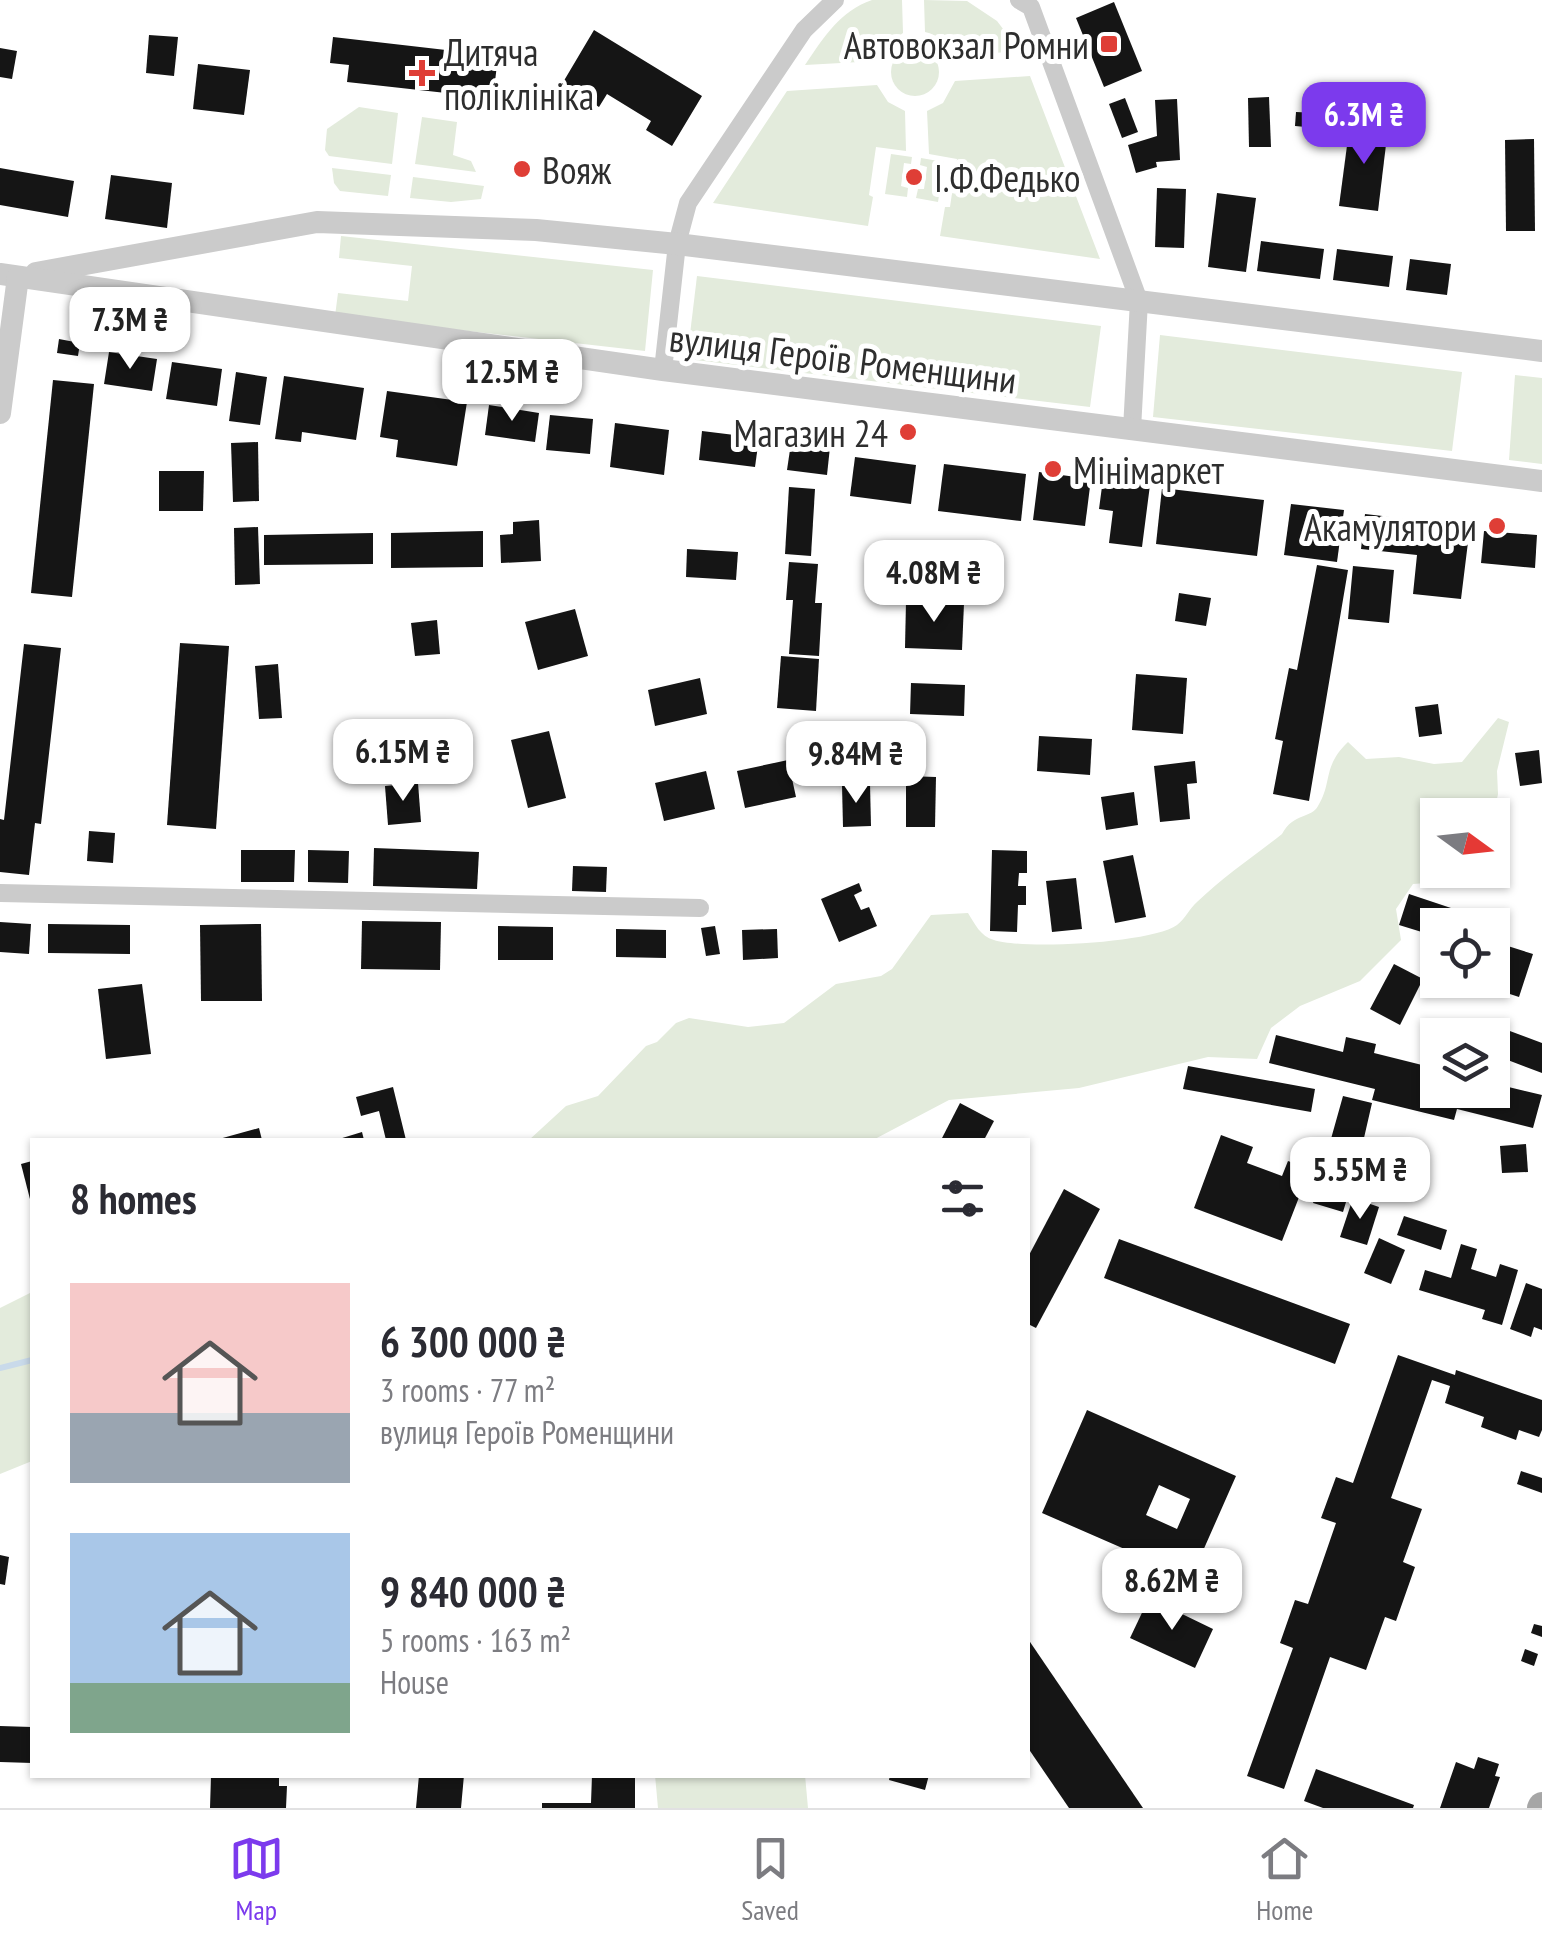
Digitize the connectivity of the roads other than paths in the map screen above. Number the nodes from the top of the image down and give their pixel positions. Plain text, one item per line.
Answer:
1 (835, 0) edge
2 (1020, 0) edge
3 (676, 244) junction
4 (9, 275) edge
5 (0, 298) edge
6 (1139, 302) junction
7 (1542, 350) edge
8 (663, 370) junction
9 (0, 413) edge
10 (1132, 429) junction
11 (1542, 480) edge
12 (0, 894) edge
13 (700, 908) dead end

1 - 3 street
2 - 6 street
3 - 4 street
3 - 6 street
3 - 8 street
4 - 5 street
4 - 8 street, вулиця Героїв Роменщини
4 - 9 street
6 - 7 street
6 - 10 street
8 - 10 street, вулиця Героїв Роменщини
10 - 11 street, вулиця Героїв Роменщини
12 - 13 street

